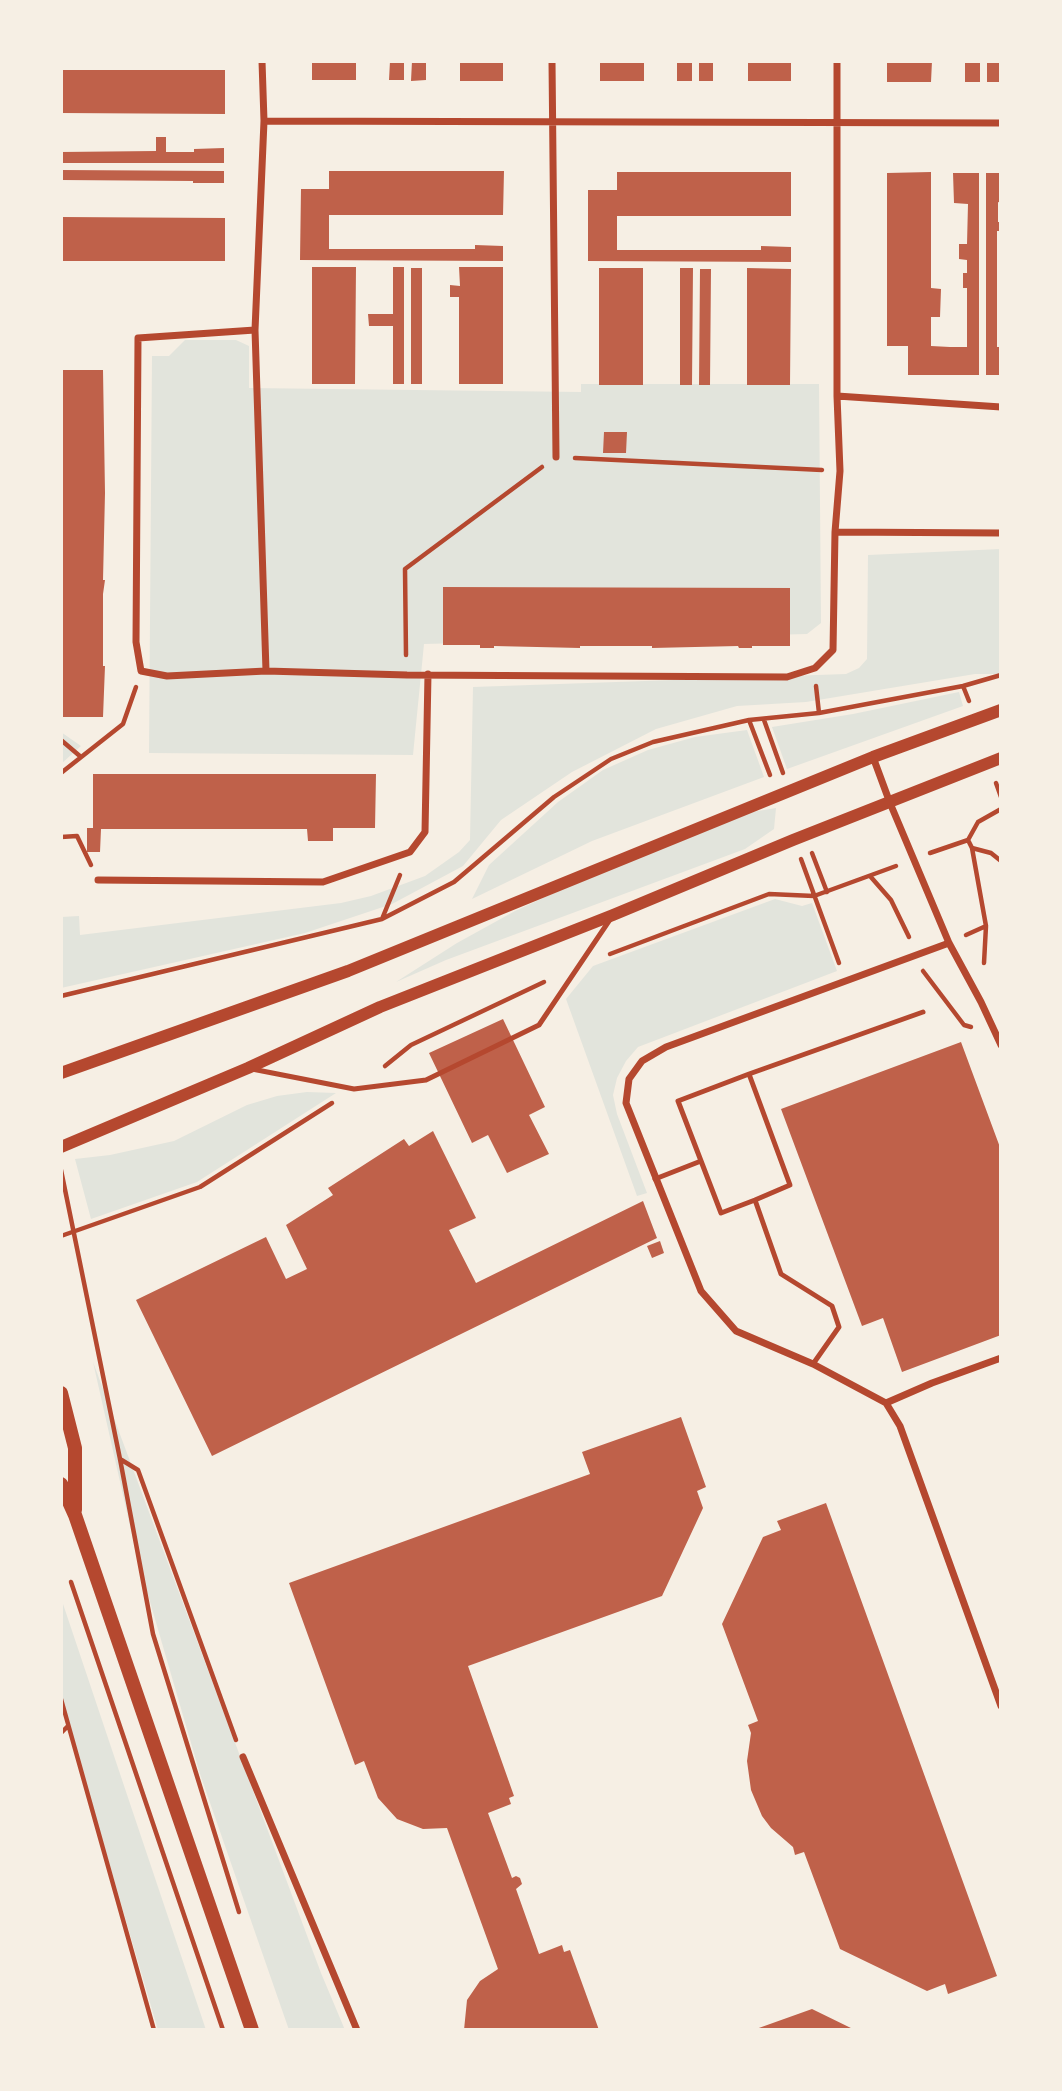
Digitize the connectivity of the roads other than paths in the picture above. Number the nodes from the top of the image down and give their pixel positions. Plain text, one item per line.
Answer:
1 (262, 61) edge
2 (552, 61) edge
3 (836, 61) edge
4 (264, 121) junction
5 (552, 121) junction
6 (1001, 123) edge
7 (837, 124) junction
8 (255, 331) junction
9 (837, 396) junction
10 (1001, 407) edge
11 (556, 457) road end
12 (835, 532) junction
13 (1001, 533) edge
14 (266, 671) junction
15 (428, 674) junction
16 (1001, 710) edge
17 (873, 757) junction
18 (1001, 758) edge
19 (890, 803) junction
20 (98, 880) road end
21 (613, 915) junction
22 (949, 943) junction
23 (923, 1012) dead end
24 (1001, 1045) edge
25 (248, 1069) junction
26 (61, 1073) edge
27 (750, 1074) junction
28 (61, 1147) edge
29 (701, 1161) junction
30 (655, 1180) junction
31 (755, 1200) junction
32 (1001, 1358) edge
33 (813, 1364) junction
34 (61, 1393) edge
35 (886, 1403) junction
36 (61, 1485) edge
37 (75, 1515) junction
38 (1001, 1706) edge
39 (243, 1757) road end
40 (252, 2030) edge
41 (357, 2030) edge

1 - 4 street
2 - 5 street
3 - 7 street
4 - 5 street
4 - 8 street
5 - 7 street
5 - 11 street
6 - 7 street
7 - 9 street
8 - 14 street
8 - 14 street
9 - 10 street
9 - 12 street
12 - 13 street
12 - 15 street
14 - 15 street
15 - 20 street
16 - 17 street
17 - 19 street
17 - 26 street
18 - 19 street
19 - 21 street
19 - 22 street
21 - 25 street
21 - 25 lane
22 - 24 street
22 - 30 street
23 - 27 lane
25 - 28 street
27 - 29 lane
27 - 31 lane
29 - 30 lane
29 - 31 lane
30 - 33 street
31 - 33 lane
32 - 35 street
33 - 35 street
34 - 37 main road
35 - 38 street
36 - 37 main road
37 - 40 main road
39 - 41 street

